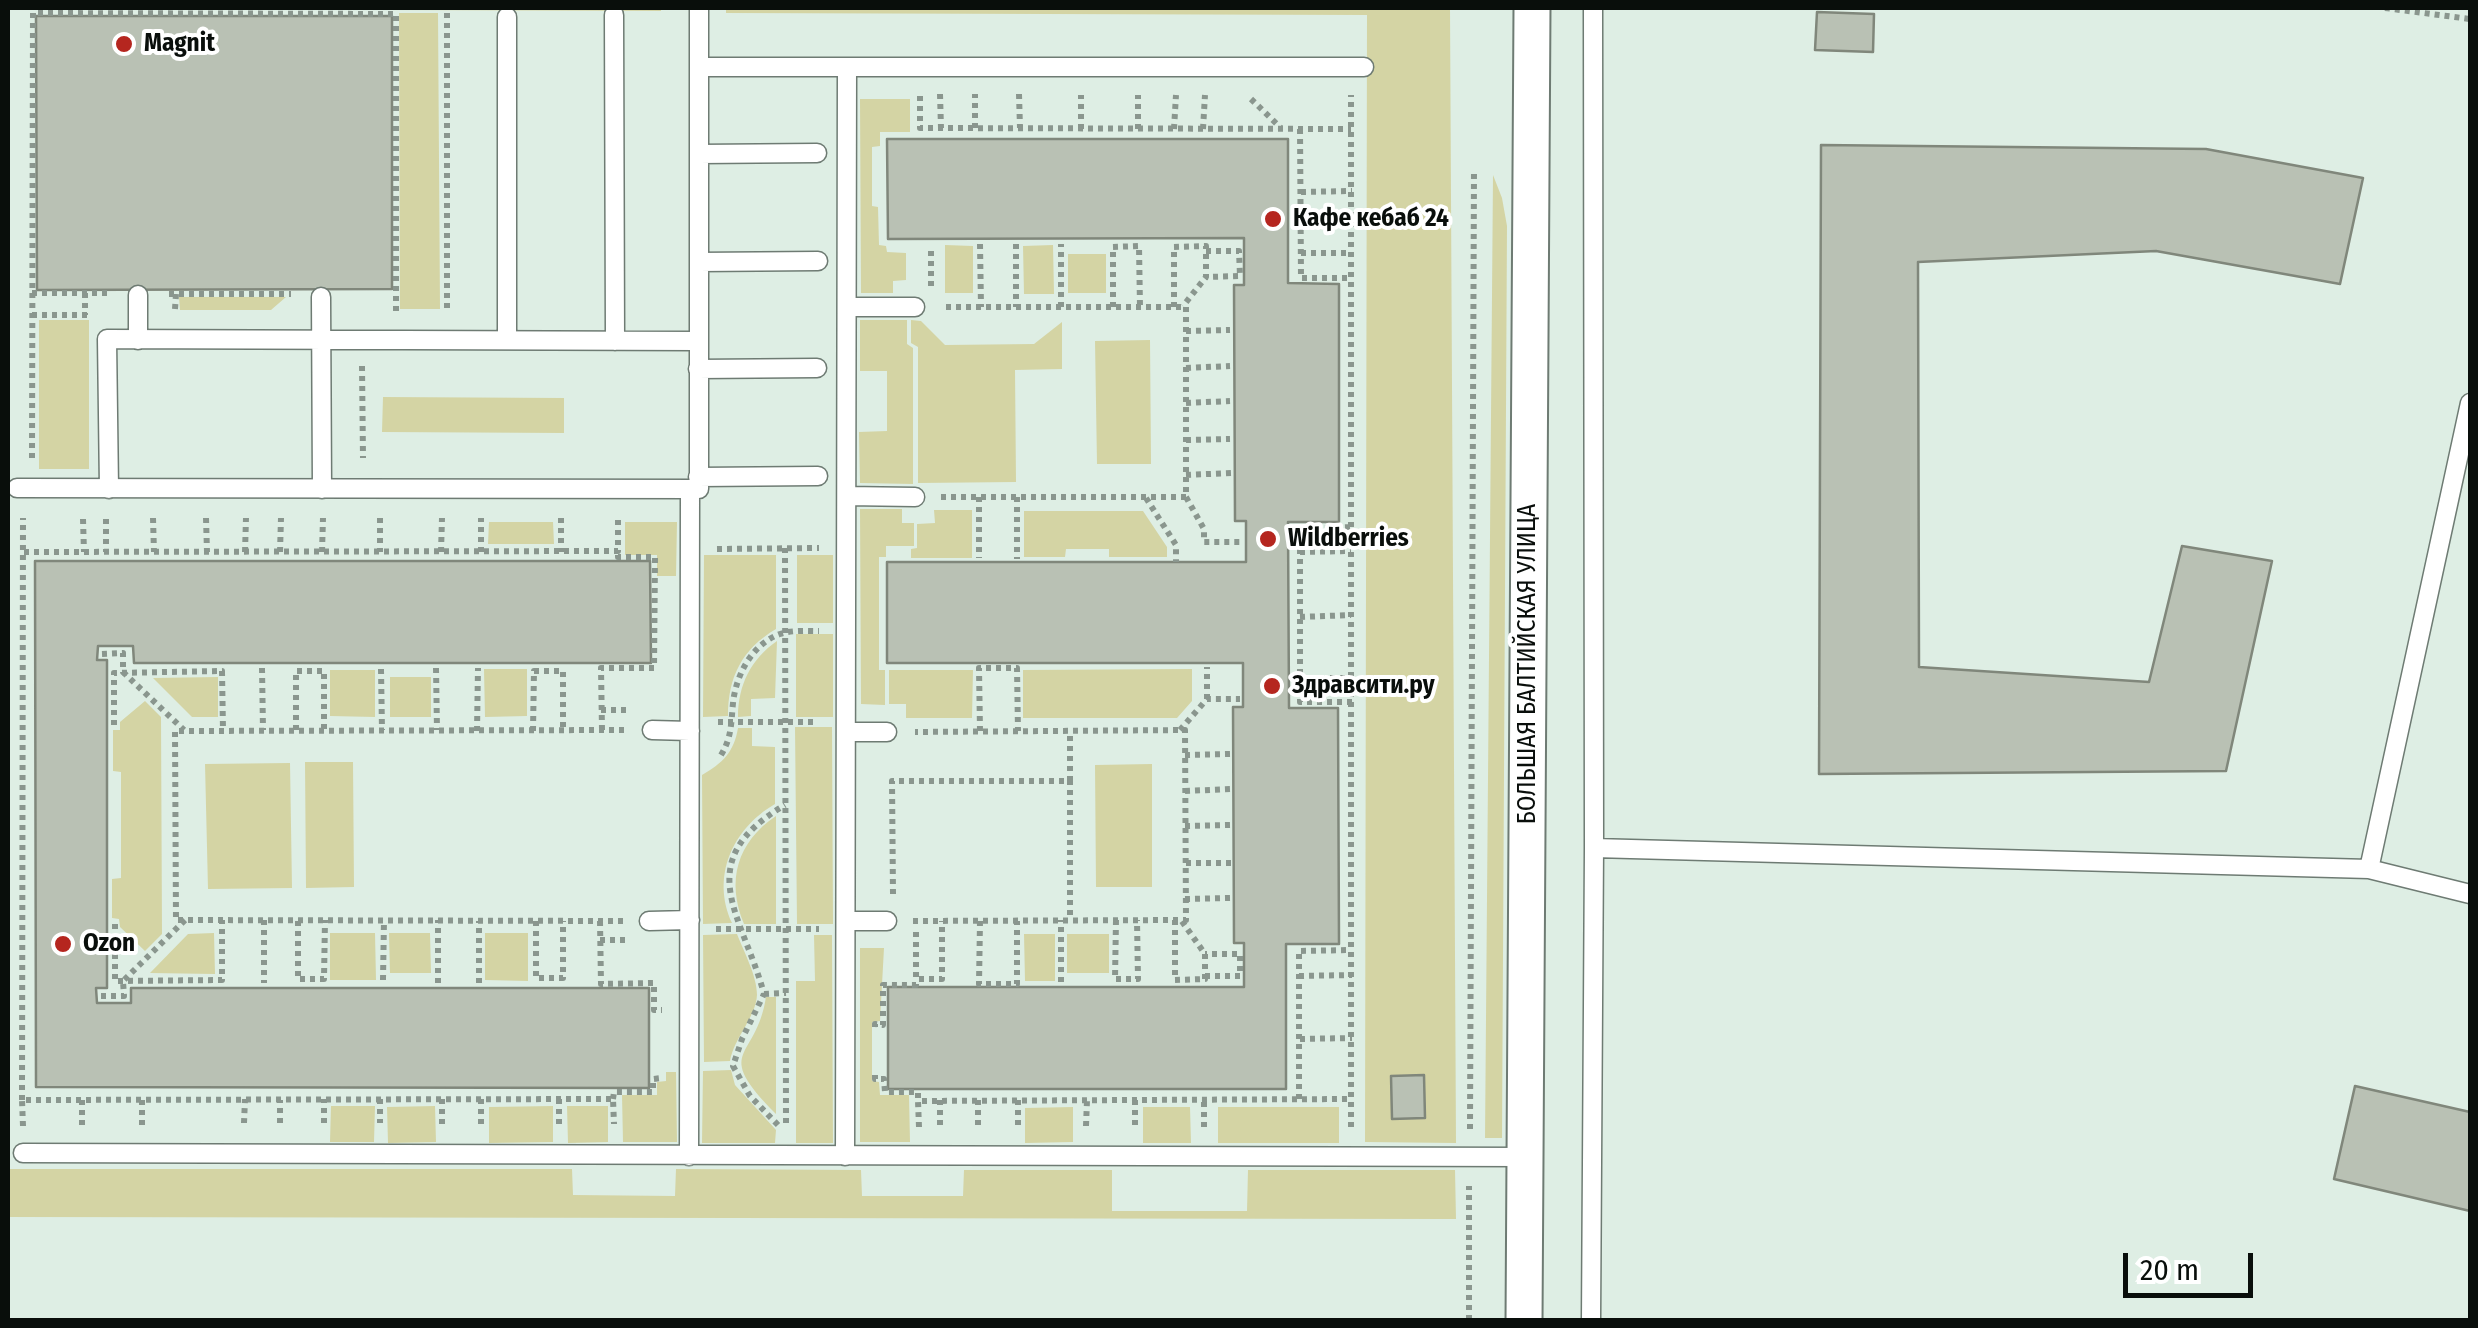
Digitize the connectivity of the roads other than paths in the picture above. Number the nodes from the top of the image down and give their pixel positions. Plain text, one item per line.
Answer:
1 (699, 8) edge
2 (1532, 8) edge
3 (1593, 8) edge
4 (614, 16) dead end
5 (506, 17) dead end
6 (699, 67) junction
7 (847, 67) junction
8 (1358, 68) road end
9 (817, 153) dead end
10 (699, 154) junction
11 (699, 262) junction
12 (818, 262) dead end
13 (138, 294) road end
14 (322, 296) dead end
15 (847, 307) junction
16 (923, 307) road end
17 (138, 340) junction
18 (322, 340) junction
19 (507, 340) junction
20 (615, 340) junction
21 (698, 341) junction
22 (818, 368) dead end
23 (698, 369) junction
24 (2470, 403) edge
25 (818, 476) dead end
26 (694, 483) junction
27 (17, 488) dead end
28 (322, 488) junction
29 (108, 489) junction
30 (846, 496) junction
31 (914, 497) road end
32 (652, 730) road end
33 (690, 731) junction
34 (846, 732) junction
35 (886, 732) road end
36 (1594, 848) junction
37 (2369, 869) junction
38 (2470, 894) edge
39 (690, 920) junction
40 (649, 921) road end
41 (890, 921) road end
42 (846, 925) junction
43 (23, 1153) road end
44 (689, 1156) junction
45 (846, 1156) junction
46 (1525, 1158) junction
47 (1524, 1320) edge
48 (1591, 1320) edge

1 - 6 lane
2 - 46 street, БОЛЬШАЯ БАЛТИЙСКАЯ УЛИЦА
3 - 36 lane
4 - 20 lane
5 - 19 lane
6 - 7 lane
6 - 10 lane
7 - 8 lane
7 - 15 lane
9 - 10 lane
10 - 11 lane
11 - 12 lane
11 - 21 lane
13 - 17 lane
14 - 18 lane
15 - 16 lane
15 - 30 lane
17 - 18 lane
17 - 29 lane
18 - 19 lane
18 - 28 lane
19 - 20 lane
20 - 21 lane
21 - 23 lane
22 - 23 lane
23 - 26 lane
24 - 37 lane
25 - 26 lane
26 - 28 lane
26 - 33 lane
27 - 29 lane
28 - 29 lane
30 - 31 lane
30 - 34 lane
32 - 33 lane
33 - 39 lane
34 - 35 lane
34 - 42 lane
36 - 37 lane
36 - 48 lane
37 - 38 lane
39 - 40 lane
39 - 44 lane
41 - 42 lane
42 - 45 lane
43 - 44 lane
44 - 45 lane
45 - 46 lane
46 - 47 street, БОЛЬШАЯ БАЛТИЙСКАЯ УЛИЦА

